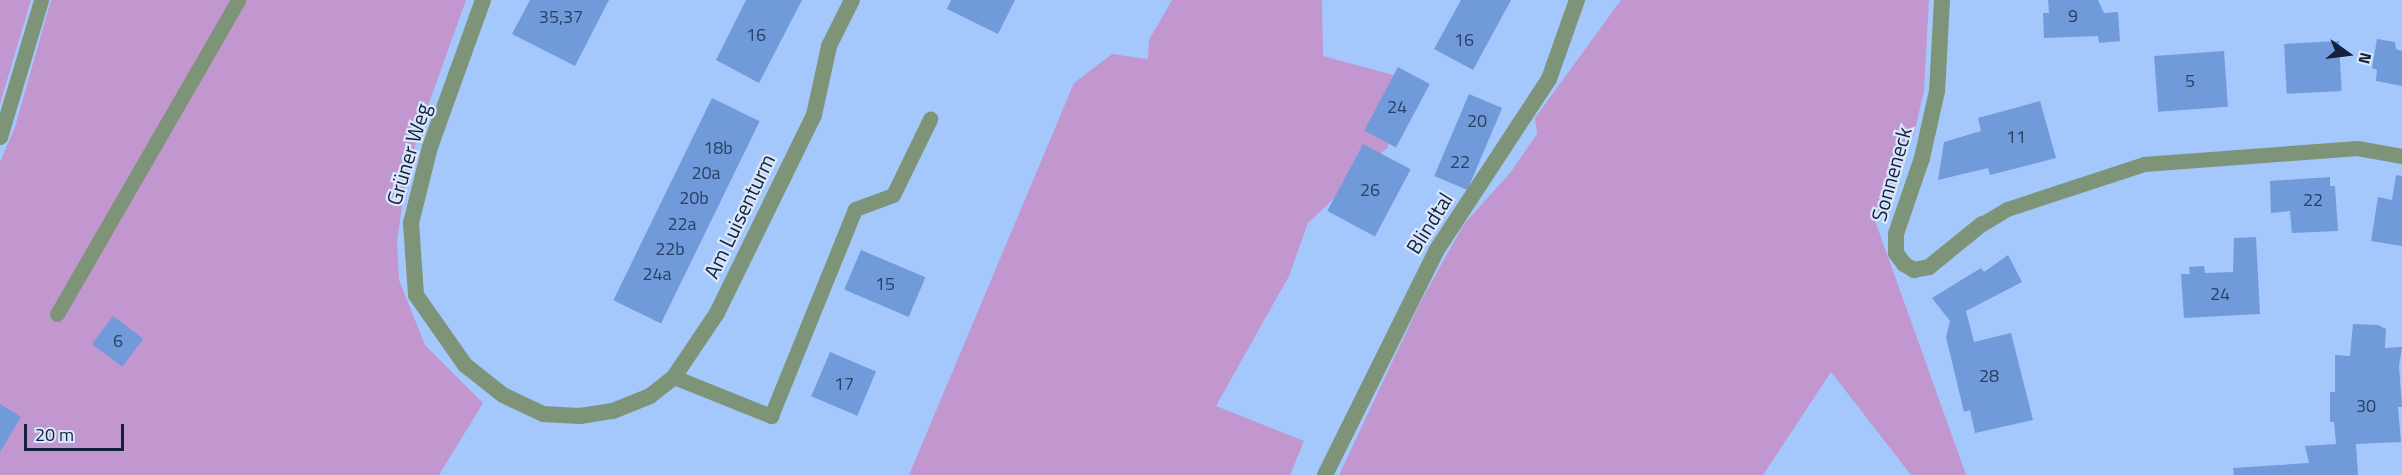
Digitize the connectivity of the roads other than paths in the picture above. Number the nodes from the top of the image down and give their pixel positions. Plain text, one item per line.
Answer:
1 (41, 0) edge
2 (238, 0) edge
3 (483, 0) edge
4 (852, 0) edge
5 (1577, 0) edge
6 (1942, 0) edge
7 (930, 119) dead end
8 (0, 137) edge
9 (2402, 156) edge
10 (1982, 224) joint
11 (57, 314) dead end
12 (674, 377) junction
13 (613, 411) joint
14 (1325, 475) edge

1 - 8 lane
2 - 11 lane
3 - 13 street, Grüner Weg
4 - 12 street, Am Luisenturm
5 - 14 street, Blindtal
6 - 10 street, Sonneneck
7 - 12 lane
9 - 10 lane
12 - 13 street, Am Luisenturm

